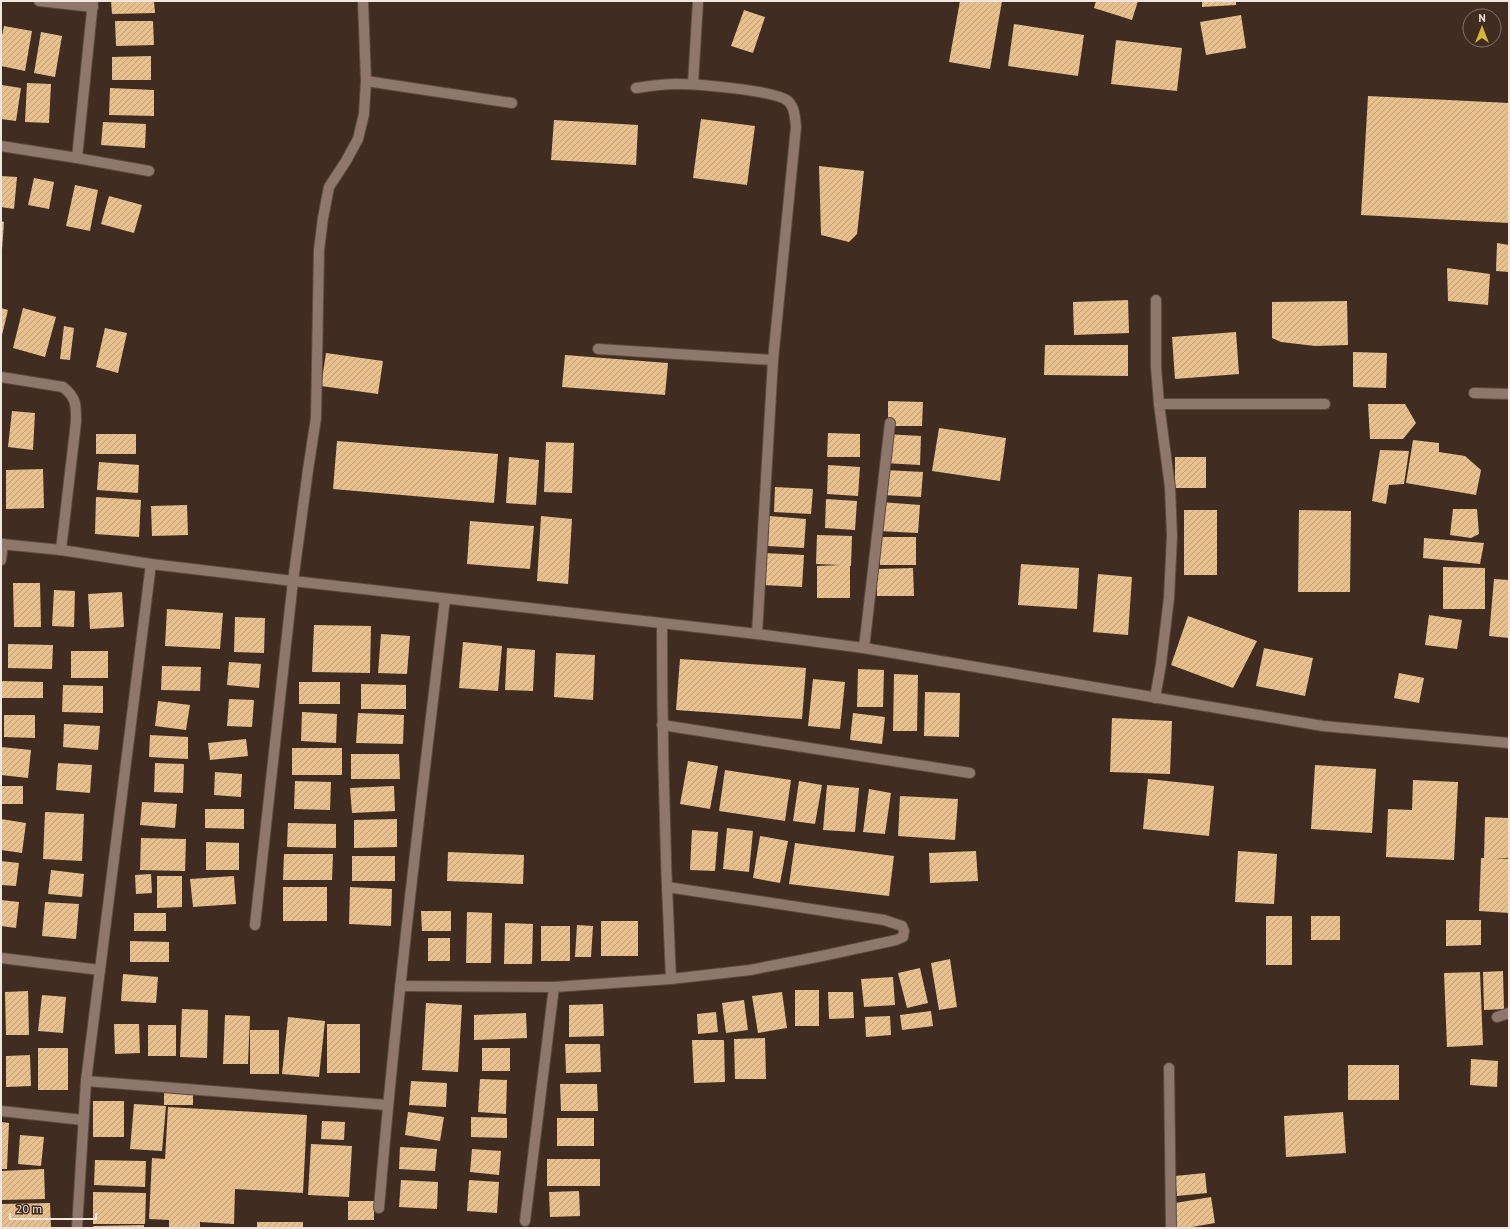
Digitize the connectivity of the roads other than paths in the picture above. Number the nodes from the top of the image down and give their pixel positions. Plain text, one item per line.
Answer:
1 (39, 1) edge
2 (364, 1) edge
3 (698, 1) edge
4 (93, 4) edge
5 (366, 80) junction
6 (693, 84) junction
7 (636, 88) dead end
8 (512, 103) dead end
9 (1, 146) edge
10 (77, 158) junction
11 (149, 171) dead end
12 (1156, 300) dead end
13 (598, 349) dead end
14 (773, 360) junction
15 (1, 377) edge
16 (1474, 393) dead end
17 (1509, 394) edge
18 (1159, 404) junction
19 (1325, 404) dead end
20 (890, 423) dead end
21 (2, 544) edge
22 (61, 550) junction
23 (1, 560) edge
24 (151, 564) junction
25 (293, 581) junction
26 (445, 599) junction
27 (662, 624) junction
28 (757, 634) junction
29 (864, 648) junction
30 (1155, 698) junction
31 (662, 725) junction
32 (1509, 743) edge
33 (970, 773) dead end
34 (667, 887) junction
35 (255, 925) dead end
36 (1, 958) edge
37 (100, 970) junction
38 (671, 979) junction
39 (400, 986) junction
40 (554, 987) junction
41 (1509, 1013) edge
42 (1497, 1016) dead end
43 (1169, 1068) dead end
44 (86, 1081) junction
45 (388, 1105) junction
46 (1, 1111) edge
47 (83, 1120) junction
48 (379, 1208) dead end
49 (525, 1221) dead end
50 (77, 1228) edge
51 (1172, 1228) edge

1 - 4 street
2 - 5 street
3 - 6 street
4 - 10 street
5 - 8 street
5 - 25 street
6 - 7 street
6 - 14 street
9 - 10 street
10 - 11 street
12 - 18 street
13 - 14 street
14 - 28 street
15 - 22 street
16 - 17 street
18 - 19 street
18 - 30 street
20 - 29 street
21 - 22 street
21 - 23 street
22 - 24 street
24 - 25 street
24 - 37 street
25 - 26 street
25 - 35 street
26 - 27 street
26 - 39 street
27 - 28 street
27 - 31 street
28 - 29 street
29 - 30 street
30 - 32 street
31 - 33 street
31 - 34 street
34 - 38 street
34 - 38 street
36 - 37 street
37 - 44 street
38 - 40 street
39 - 40 street
39 - 45 street
40 - 49 street
41 - 42 street
43 - 51 street
44 - 45 street
44 - 47 street
45 - 48 street
46 - 47 street
47 - 50 street

